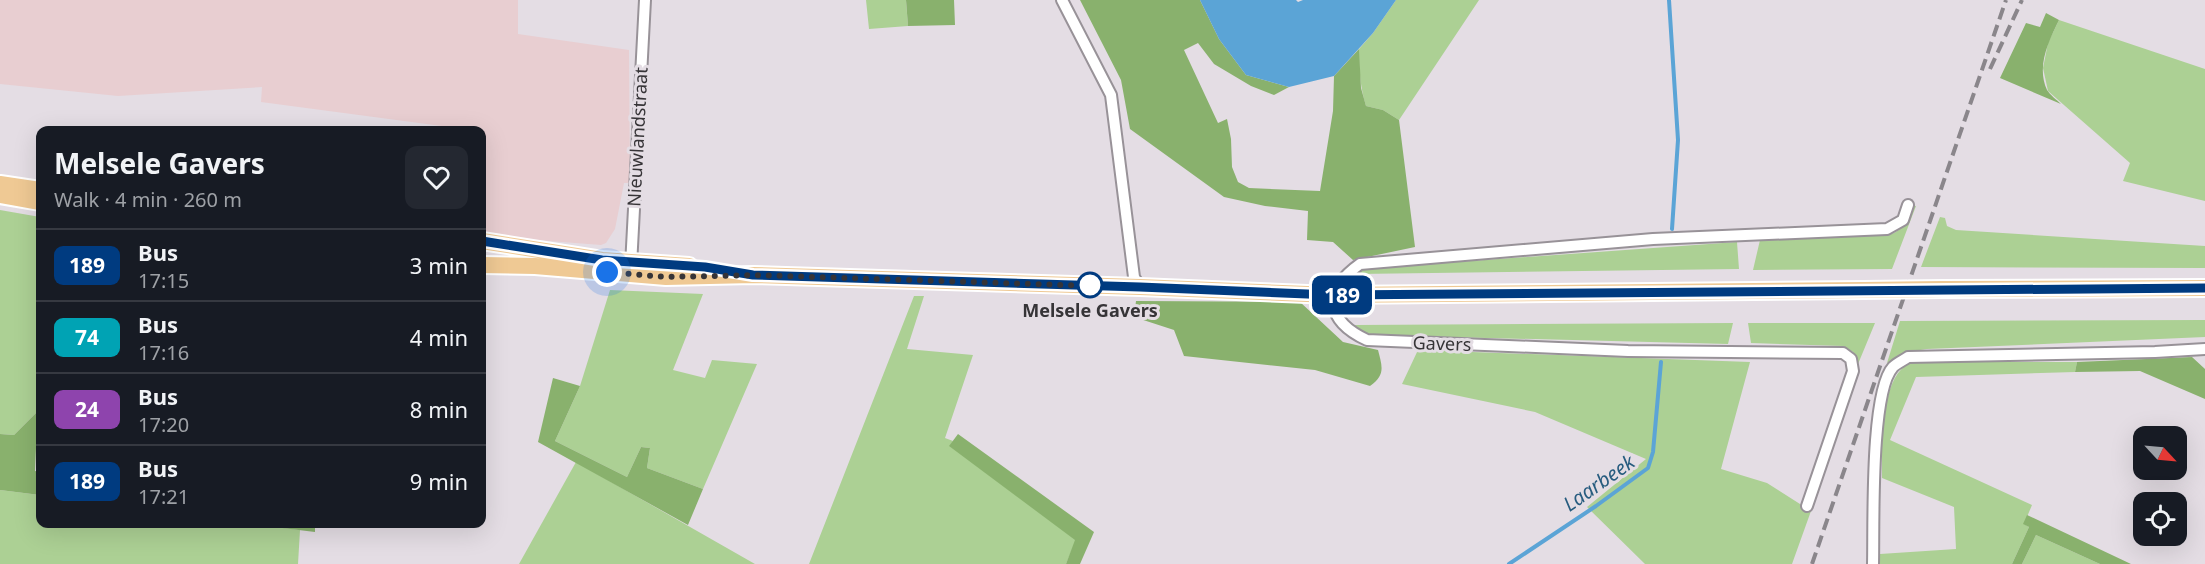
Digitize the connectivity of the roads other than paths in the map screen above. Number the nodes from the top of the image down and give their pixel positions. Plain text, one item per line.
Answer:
1 (645, 0) edge
2 (1062, 0) edge
3 (0, 184) edge
4 (36, 189) edge
5 (0, 195) edge
6 (36, 201) edge
7 (1908, 204) dead end
8 (486, 243) edge
9 (486, 264) edge
10 (631, 268) junction
11 (1140, 287) junction
12 (2205, 288) edge
13 (1332, 295) junction
14 (2205, 349) edge
15 (1807, 506) dead end
16 (1874, 564) edge

1 - 10 street, Nieuwlandstraat
2 - 11 street
3 - 4 main road
5 - 6 main road
7 - 13 street
8 - 10 main road
9 - 10 main road
10 - 11 main road
11 - 13 main road
12 - 13 main road, bridge
13 - 15 street, Gavers
14 - 16 street

